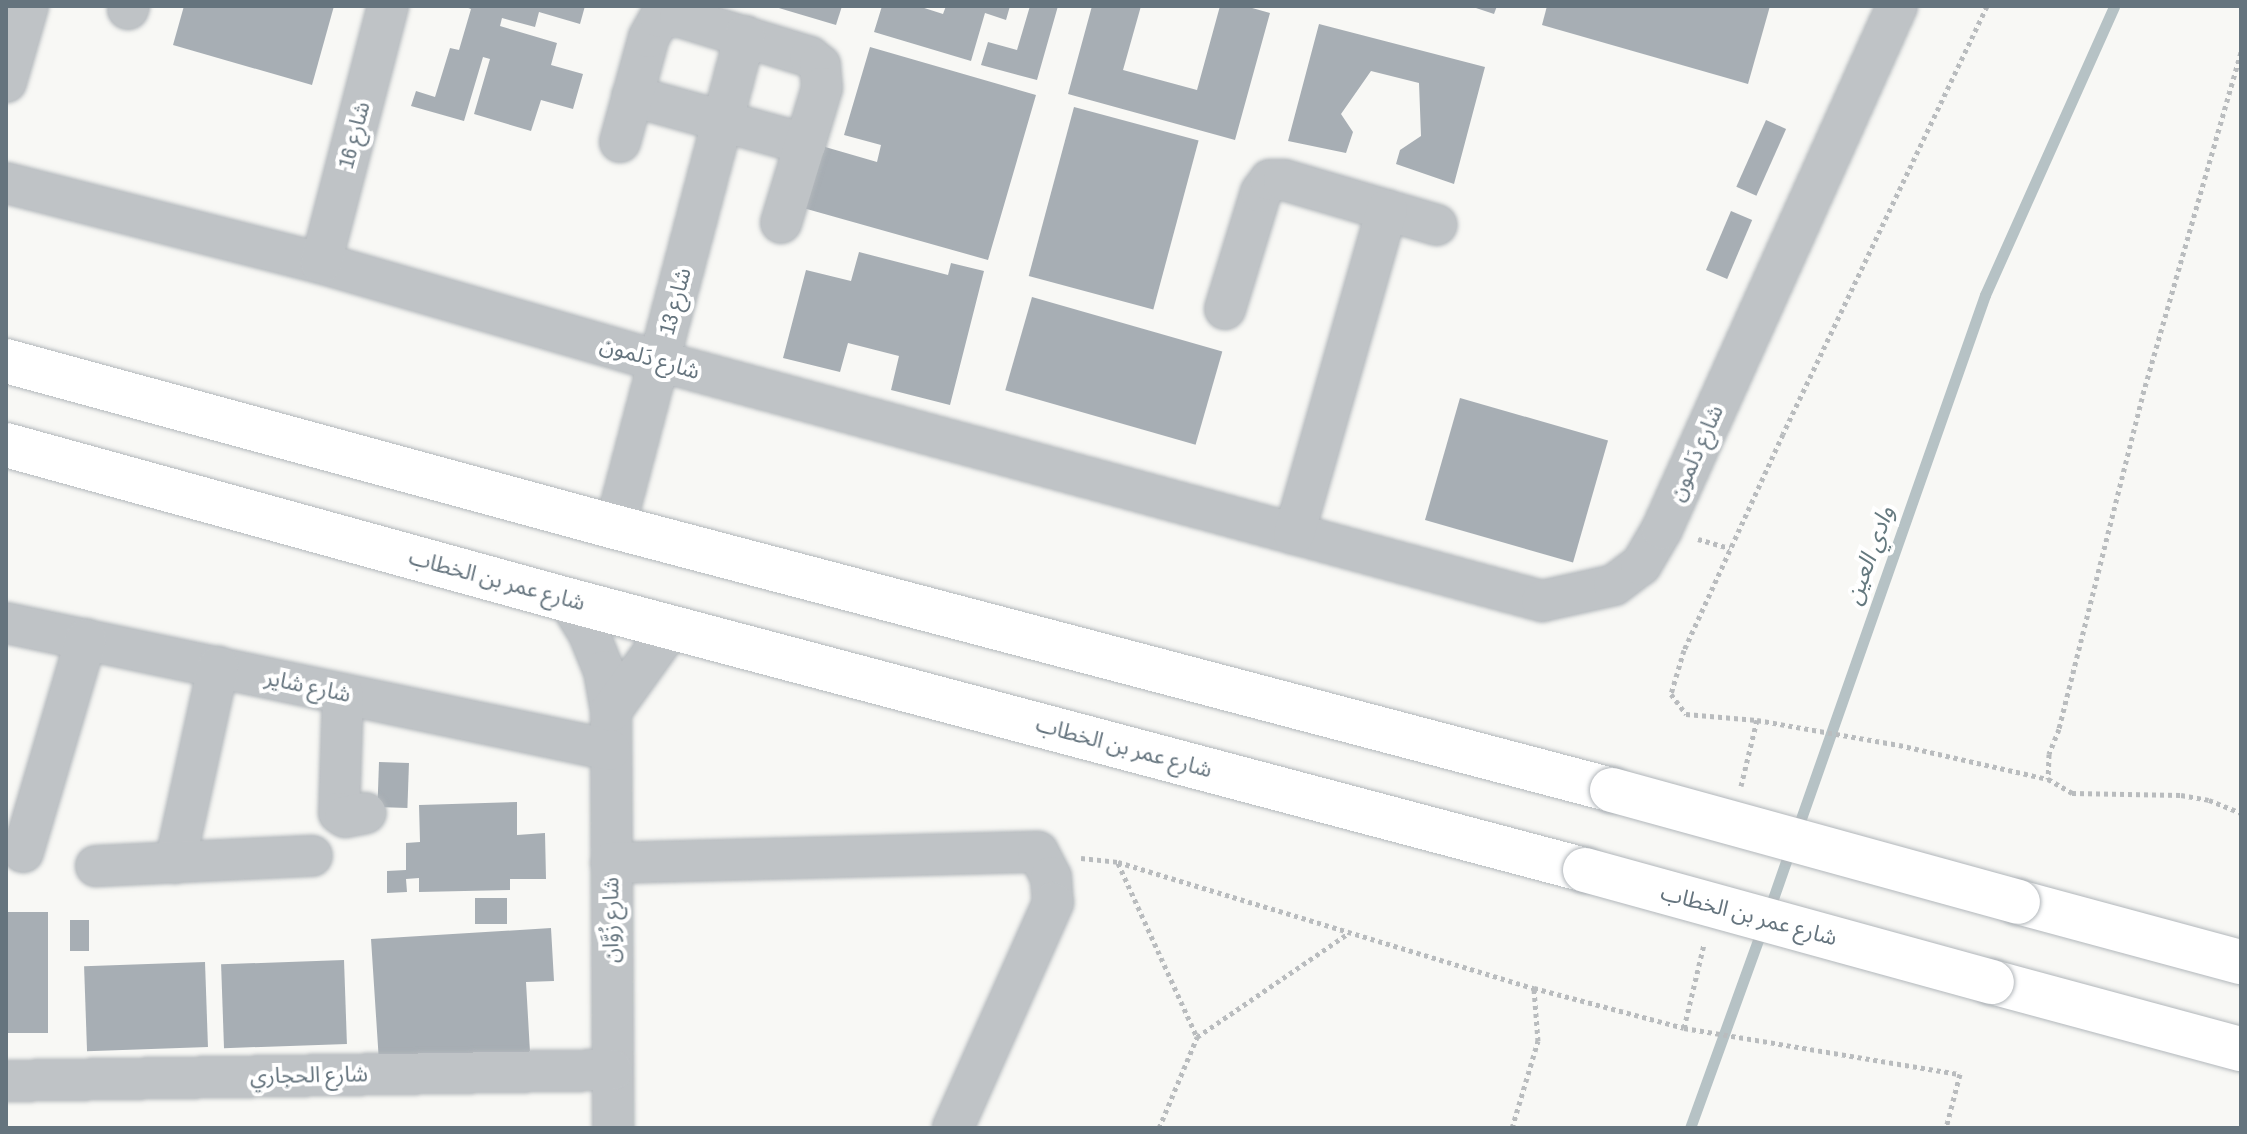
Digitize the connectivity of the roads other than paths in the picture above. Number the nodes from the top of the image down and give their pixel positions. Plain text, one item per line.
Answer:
1 (28, 6) edge
2 (388, 6) edge
3 (1897, 6) edge
4 (745, 36) junction
5 (6, 79) edge
6 (632, 96) junction
7 (723, 121) junction
8 (620, 142) dead end
9 (805, 144) junction
10 (6, 183) edge
11 (1387, 210) junction
12 (781, 223) dead end
13 (1437, 225) dead end
14 (321, 263) junction
15 (1225, 309) dead end
16 (6, 361) edge
17 (659, 361) junction
18 (6, 445) edge
19 (615, 527) junction
20 (1294, 534) junction
21 (568, 600) junction
22 (6, 623) edge
23 (672, 626) junction
24 (86, 639) junction
25 (218, 667) junction
26 (343, 694) junction
27 (611, 730) junction
28 (366, 813) dead end
29 (23, 852) dead end
30 (312, 856) dead end
31 (175, 863) junction
32 (611, 863) junction
33 (96, 866) dead end
34 (2241, 962) edge
35 (2241, 1049) edge
36 (612, 1070) junction
37 (6, 1081) edge
38 (613, 1128) edge
39 (953, 1128) edge

1 - 5 street
2 - 14 street, شارع 16
3 - 20 street, شارع دَلمون
4 - 6 street
4 - 7 street, شارع 13
4 - 9 street
6 - 7 street
6 - 8 street
7 - 9 street
7 - 17 street, شارع 13
9 - 12 street
10 - 14 street, شارع دَلمون
11 - 13 street
11 - 15 street
11 - 20 street
14 - 17 street, شارع دَلمون
16 - 19 main road
17 - 19 street, شارع 13
17 - 20 street, شارع دَلمون
18 - 21 main road, شارع عمر بن الخطاب
19 - 34 main road, bridge
21 - 23 main road, شارع عمر بن الخطاب
21 - 27 street, شارع زُوَّان
22 - 24 street, شارع شاير
23 - 27 street
23 - 35 main road, شارع عمر بن الخطاب, bridge
24 - 25 street, شارع شاير
24 - 29 street
25 - 26 street, شارع شاير
25 - 31 street
26 - 27 street, شارع شاير
26 - 28 street
27 - 32 street, شارع زُوَّان
30 - 31 street
31 - 33 street
32 - 36 street, شارع زُوَّان
32 - 39 street
36 - 37 street, شارع الحجاري
36 - 38 street, شارع زُوَّان

